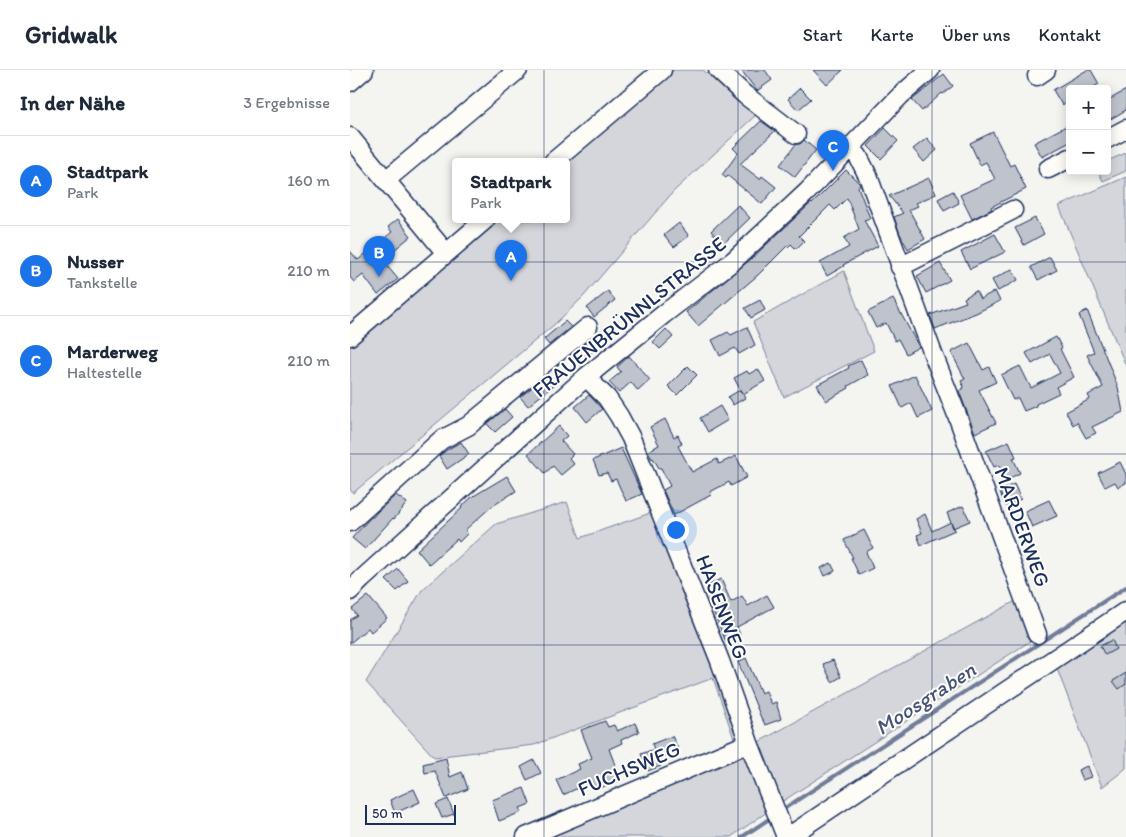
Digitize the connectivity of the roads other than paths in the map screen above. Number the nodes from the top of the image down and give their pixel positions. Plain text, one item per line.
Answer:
1 (364, 70) edge
2 (518, 70) edge
3 (662, 70) edge
4 (718, 70) edge
5 (930, 70) edge
6 (350, 82) edge
7 (1126, 129) edge
8 (796, 134) dead end
9 (350, 137) edge
10 (1111, 137) edge
11 (850, 149) junction
12 (558, 158) edge
13 (1066, 160) edge
14 (1048, 169) dead end
15 (386, 180) junction
16 (1013, 210) dead end
17 (481, 223) edge
18 (446, 253) junction
19 (900, 267) junction
20 (588, 327) dead end
21 (350, 336) edge
22 (586, 377) junction
23 (350, 522) edge
24 (350, 591) edge
25 (1126, 611) edge
26 (1038, 634) dead end
27 (749, 743) junction
28 (526, 837) edge
29 (787, 837) edge

1 - 6 street
2 - 15 street
3 - 12 street
4 - 8 street
5 - 11 street, FRAUENBRÜNNLSTRASSE
7 - 10 street
9 - 15 street
11 - 19 street, MARDERWEG
11 - 22 street, FRAUENBRÜNNLSTRASSE
13 - 14 street
15 - 18 street
16 - 19 street
17 - 18 street
18 - 21 street
19 - 26 street, MARDERWEG
20 - 23 street, FRAUENBRÜNNLSTRASSE
22 - 24 street, FRAUENBRÜNNLSTRASSE
22 - 27 street, HASENWEG
25 - 29 street
27 - 28 street, FUCHSWEG
27 - 29 street, HASENWEG

